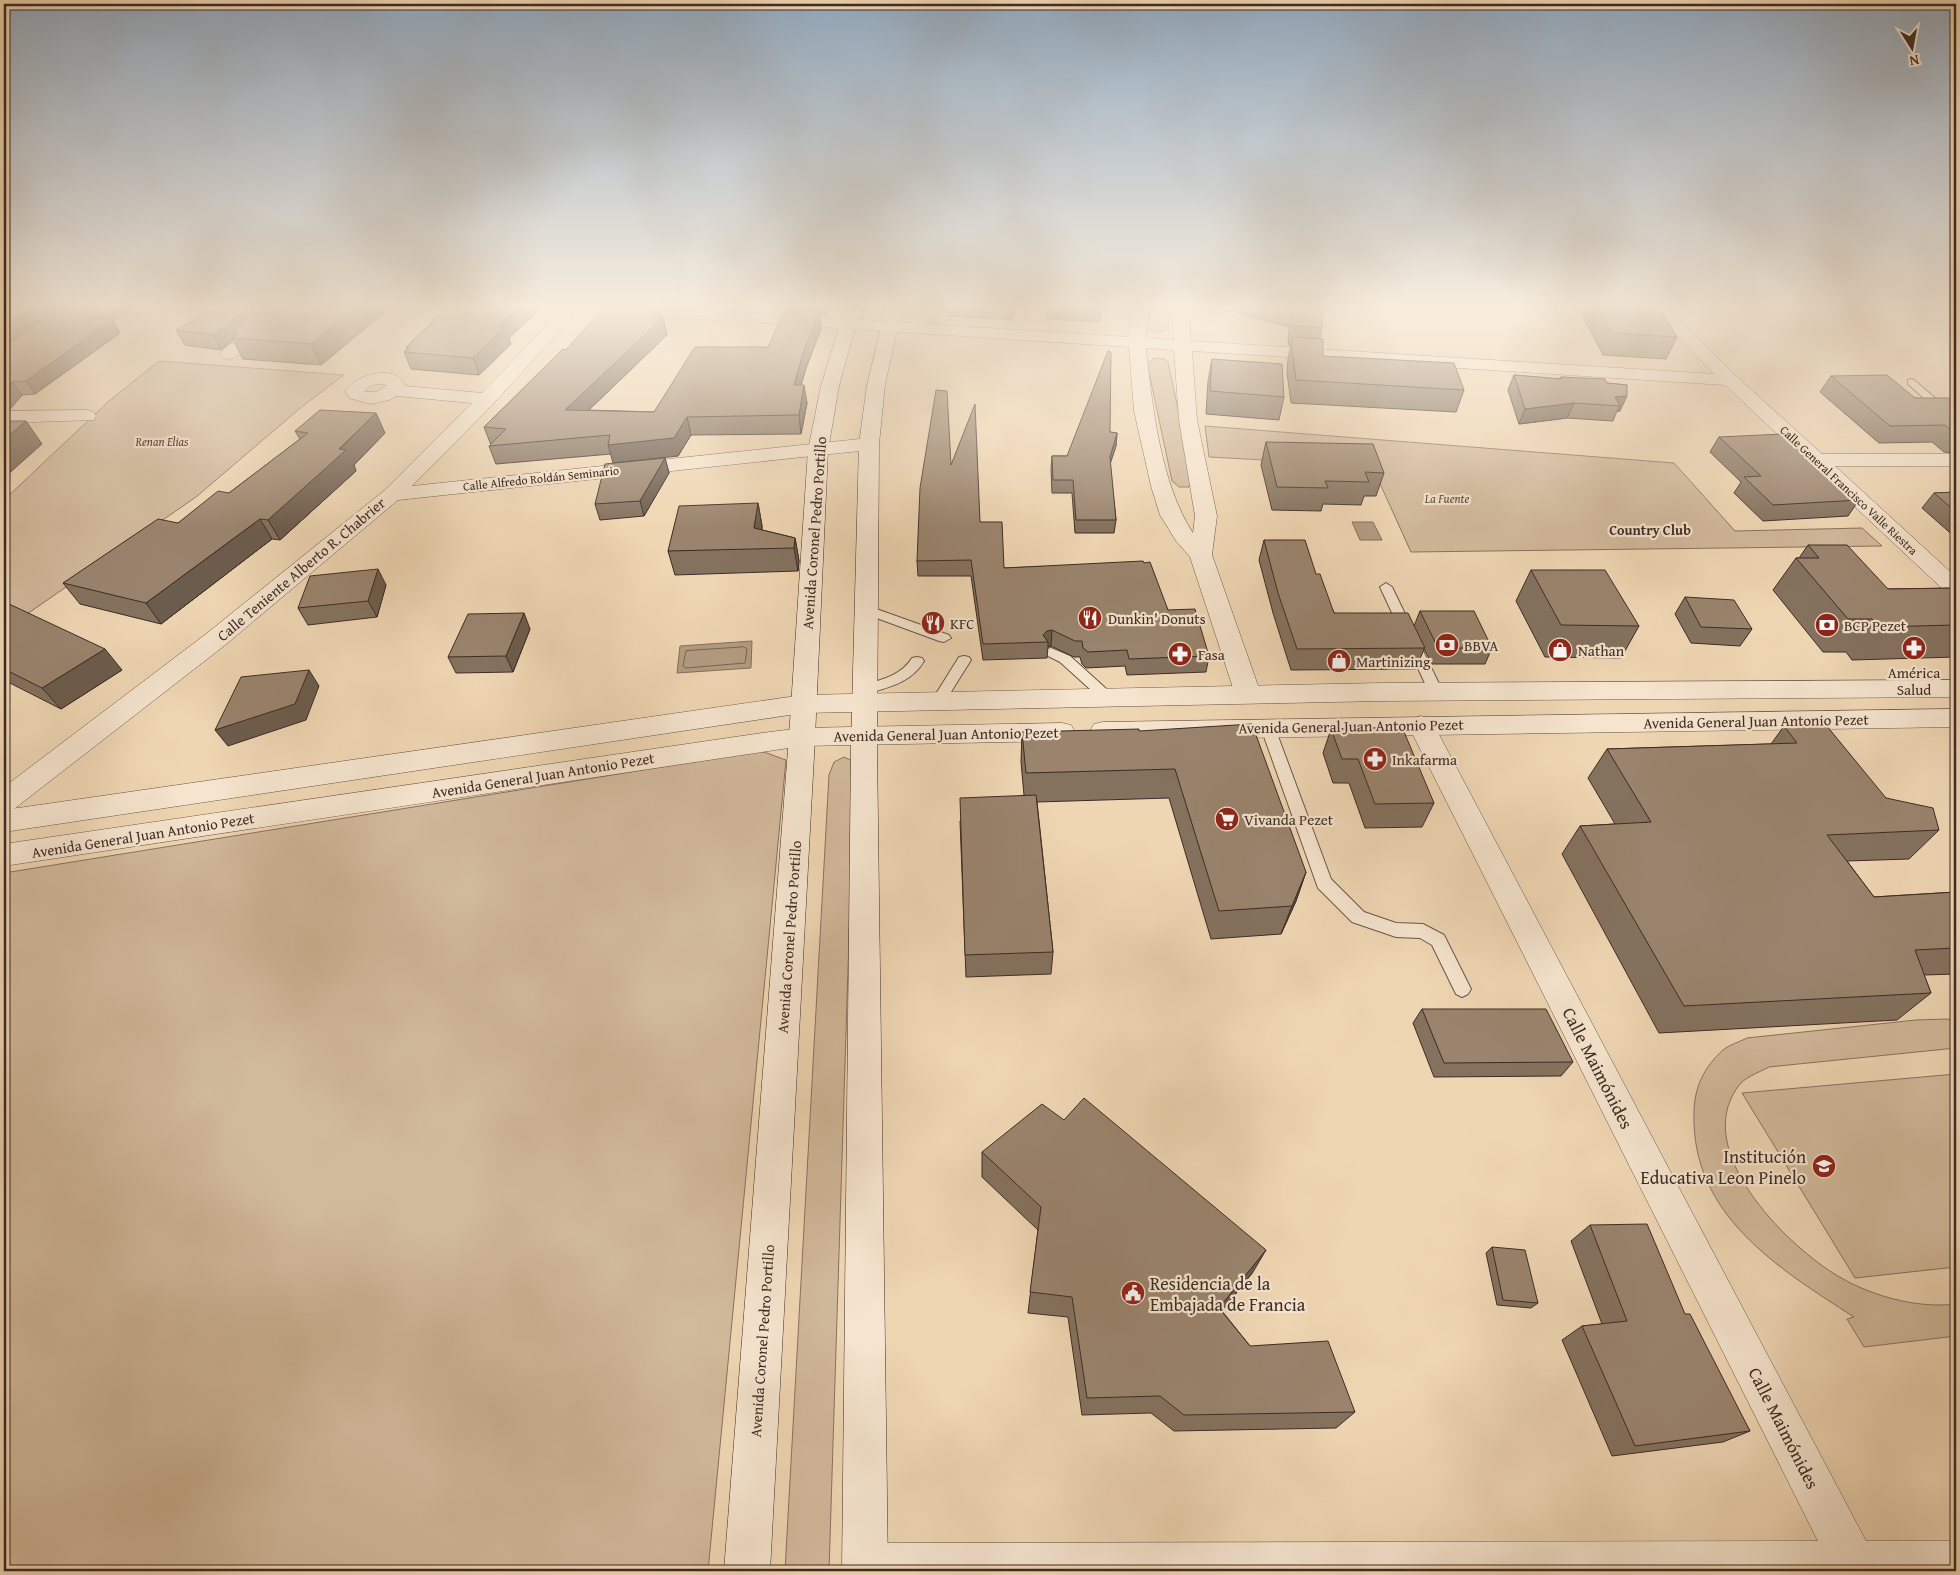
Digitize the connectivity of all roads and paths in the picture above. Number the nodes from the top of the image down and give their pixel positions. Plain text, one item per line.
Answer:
1 (504, 380) edge
2 (832, 380) edge
3 (877, 380) edge
4 (1140, 380) edge
5 (1185, 380) edge
6 (1730, 380) edge
7 (1911, 382) dead end
8 (394, 390) dead end
9 (487, 399) junction
10 (87, 416) dead end
11 (4, 417) edge
12 (1956, 420) edge
13 (869, 444) junction
14 (818, 450) junction
15 (1816, 460) junction
16 (1956, 460) edge
17 (1161, 486) junction
18 (1202, 488) junction
19 (392, 494) junction
20 (1201, 555) junction
21 (1386, 587) dead end
22 (1956, 589) edge
23 (868, 610) junction
24 (944, 638) dead end
25 (1051, 652) dead end
26 (964, 660) dead end
27 (917, 661) dead end
28 (1956, 688) edge
29 (1436, 692) junction
30 (1248, 694) junction
31 (866, 696) junction
32 (1107, 697) junction
33 (939, 700) junction
34 (803, 704) junction
35 (1956, 718) edge
36 (1421, 725) junction
37 (1268, 728) junction
38 (865, 736) junction
39 (802, 738) junction
40 (4, 802) edge
41 (4, 821) edge
42 (4, 855) edge
43 (1462, 989) dead end
44 (1956, 1564) edge
45 (865, 1568) edge
46 (1856, 1568) edge
47 (747, 1571) edge

1 - 9 street, Calle Teniente Alberto R. Chabrier
2 - 14 street, Avenida Coronel Pedro Portillo
3 - 13 street
4 - 17 street
5 - 18 street
6 - 15 street, Calle General Francisco Valle Riestra
7 - 12 lane
8 - 9 street
9 - 19 street, Calle Teniente Alberto R. Chabrier
10 - 11 street
13 - 14 street, Calle Alfredo Roldán Seminario
13 - 23 street
14 - 19 street, Calle Alfredo Roldán Seminario
14 - 34 street, Avenida Coronel Pedro Portillo
15 - 16 street
15 - 22 street, Calle General Francisco Valle Riestra
17 - 18 street
17 - 20 street
18 - 20 street
19 - 40 street, Calle Teniente Alberto R. Chabrier
20 - 30 street
21 - 29 lane
23 - 24 lane
23 - 31 street
25 - 32 lane
26 - 33 lane
27 - 31 lane
28 - 29 street, Avenida General Juan Antonio Pezet
29 - 30 street, Avenida General Juan Antonio Pezet
30 - 32 street, Avenida General Juan Antonio Pezet
31 - 33 street, Avenida General Juan Antonio Pezet
31 - 34 street, Avenida General Juan Antonio Pezet
31 - 38 street
32 - 33 street, Avenida General Juan Antonio Pezet
34 - 39 street, Avenida Coronel Pedro Portillo
34 - 41 street, Avenida General Juan Antonio Pezet
35 - 36 street, Avenida General Juan Antonio Pezet
36 - 37 street, Avenida General Juan Antonio Pezet
36 - 46 street, Calle Maimónides
37 - 38 street, Avenida General Juan Antonio Pezet
37 - 43 lane
38 - 39 street, Avenida General Juan Antonio Pezet
38 - 45 street
39 - 42 street, Avenida General Juan Antonio Pezet
39 - 47 street, Avenida Coronel Pedro Portillo
44 - 46 street
45 - 46 street

